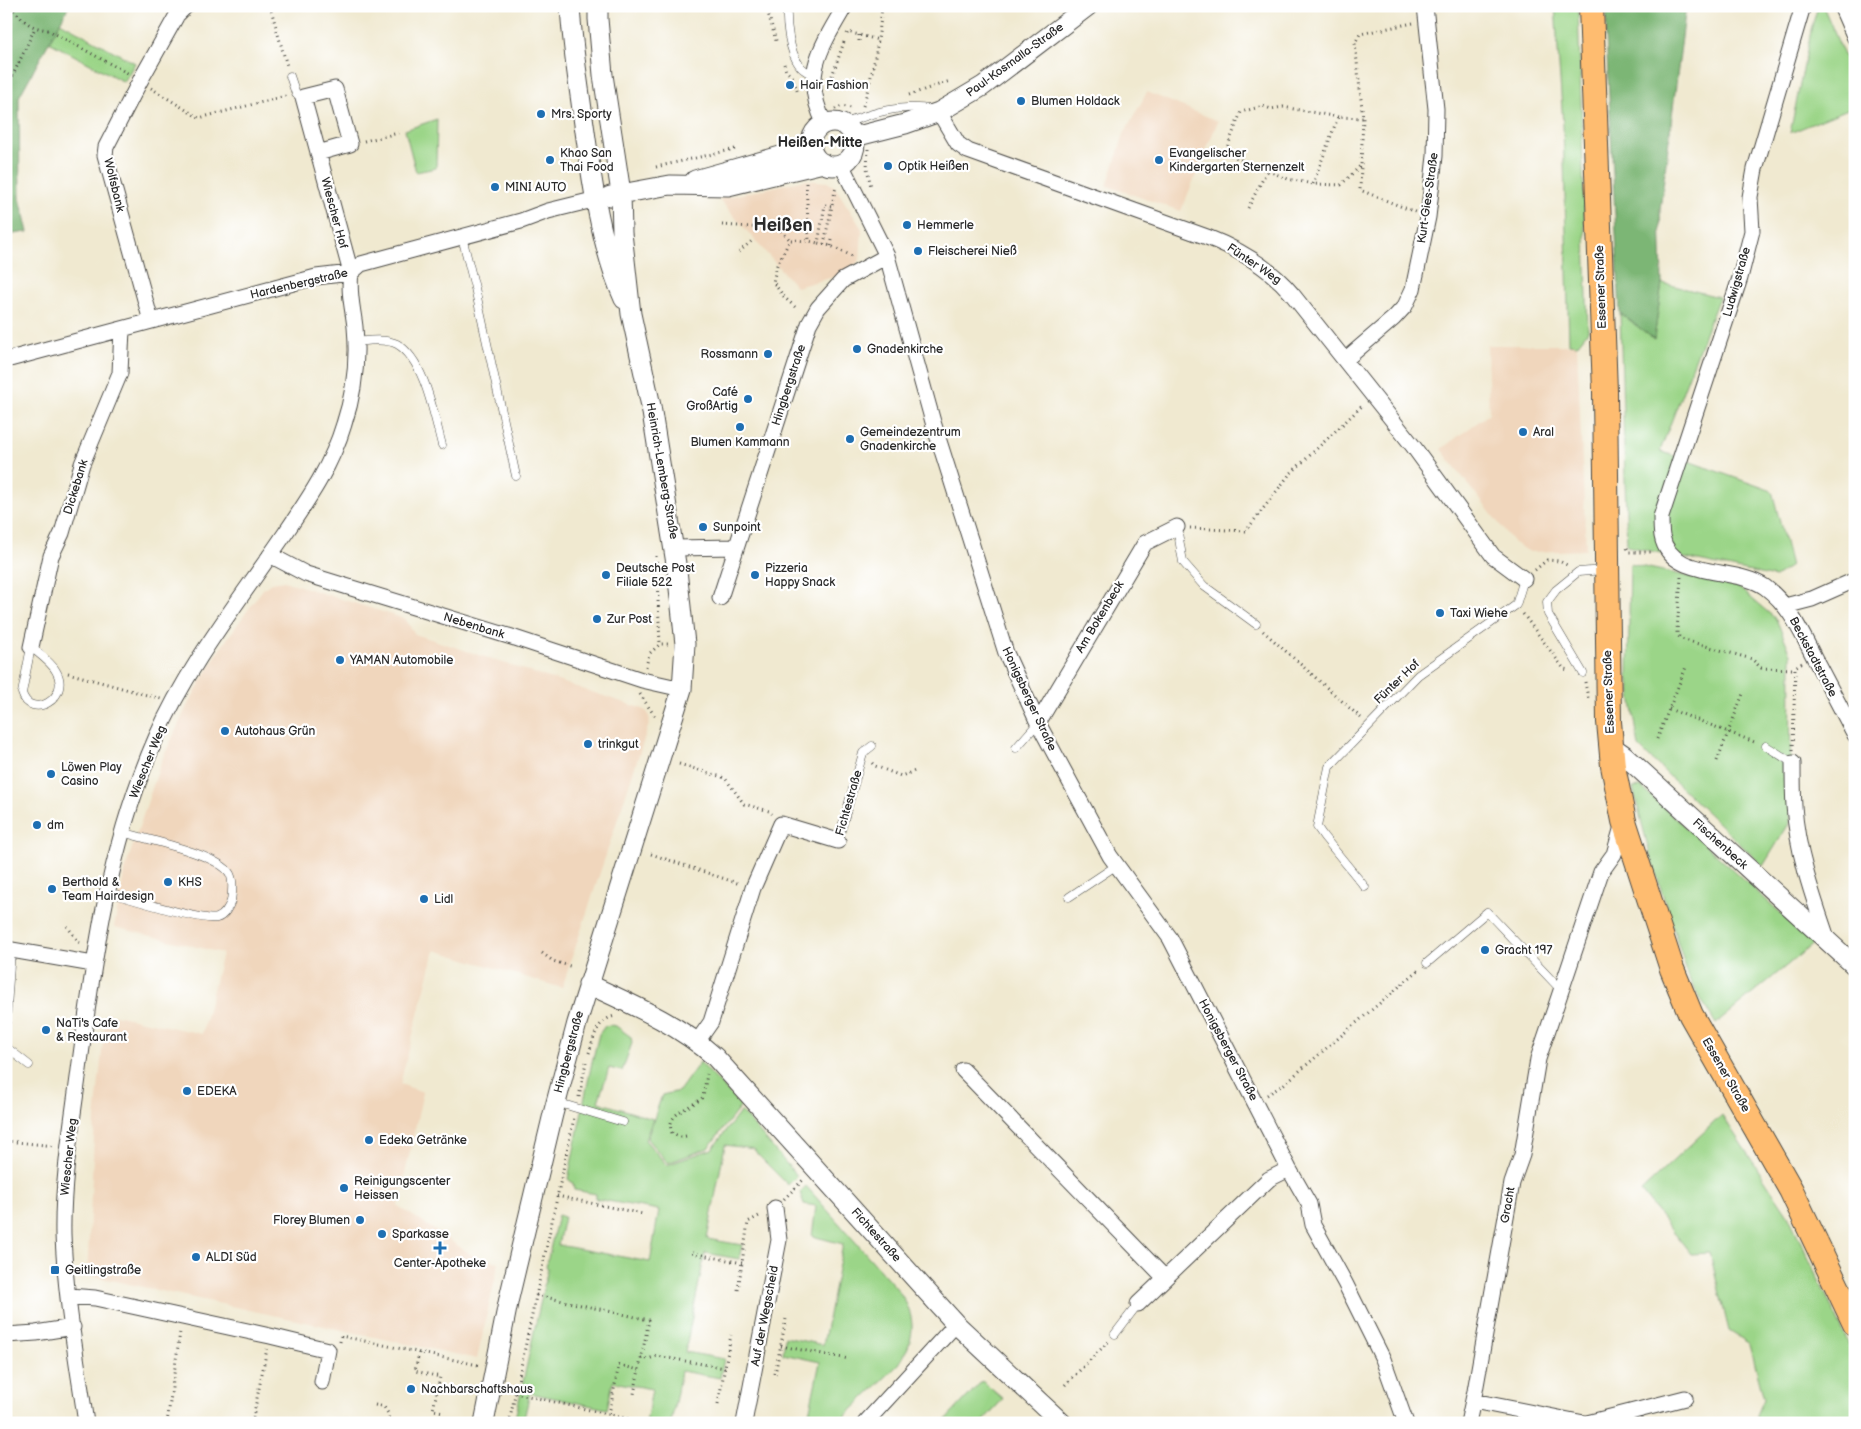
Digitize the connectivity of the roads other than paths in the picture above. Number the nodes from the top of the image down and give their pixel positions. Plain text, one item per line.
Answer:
1 (186, 6) edge
2 (570, 6) edge
3 (598, 6) edge
4 (787, 6) edge
5 (1088, 6) edge
6 (1591, 6) edge
7 (1803, 6) edge
8 (1841, 6) edge
9 (839, 8) edge
10 (1426, 13) edge
11 (1855, 38) edge
12 (290, 76) road end
13 (813, 76) junction
14 (299, 96) junction
15 (939, 112) junction
16 (824, 124) junction
17 (857, 128) junction
18 (812, 146) junction
19 (318, 153) junction
20 (823, 163) junction
21 (842, 164) junction
22 (676, 185) junction
23 (621, 193) junction
24 (597, 199) junction
25 (462, 237) junction
26 (887, 256) junction
27 (351, 273) junction
28 (631, 314) junction
29 (151, 321) junction
30 (122, 329) junction
31 (355, 342) junction
32 (6, 360) edge
33 (1345, 360) junction
34 (442, 445) dead end
35 (516, 476) dead end
36 (1177, 527) joint
37 (736, 547) junction
38 (666, 549) junction
39 (1669, 553) joint
40 (270, 555) junction
41 (1606, 570) junction
42 (1524, 578) joint
43 (1855, 580) edge
44 (720, 598) dead end
45 (1785, 606) junction
46 (1256, 624) road end
47 (31, 647) junction
48 (1582, 673) road end
49 (682, 689) junction
50 (1038, 723) junction
51 (1855, 735) edge
52 (872, 746) dead end
53 (1611, 746) junction
54 (1766, 746) road end
55 (1016, 748) dead end
56 (1793, 763) joint
57 (1624, 821) junction
58 (122, 832) junction
59 (838, 841) joint
60 (1117, 865) junction
61 (1365, 887) dead end
62 (107, 892) junction
63 (1069, 897) dead end
64 (1828, 942) junction
65 (9, 949) edge
66 (1427, 963) road end
67 (93, 964) junction
68 (1855, 966) edge
69 (588, 984) junction
70 (1562, 991) junction
71 (6, 1022) edge
72 (697, 1042) junction
73 (6, 1047) edge
74 (29, 1065) dead end
75 (963, 1070) dead end
76 (556, 1102) junction
77 (623, 1122) dead end
78 (1289, 1169) junction
79 (774, 1208) road end
80 (1165, 1278) junction
81 (69, 1296) junction
82 (1138, 1304) joint
83 (956, 1324) junction
84 (1855, 1324) edge
85 (73, 1327) junction
86 (6, 1334) edge
87 (1115, 1334) road end
88 (322, 1382) dead end
89 (1685, 1398) dead end
90 (1473, 1401) junction
91 (869, 1421) edge
92 (86, 1423) edge
93 (484, 1423) edge
94 (744, 1423) edge
95 (1062, 1423) edge
96 (1406, 1423) edge
97 (1468, 1423) edge
98 (1585, 1423) edge

1 - 29 street, Wolfsbank
2 - 24 street, Heinrich-Lemberg-Straße
3 - 23 street, Heinrich-Lemberg-Straße
4 - 13 lane
5 - 15 street, Paul-Kosmalla-Straße
6 - 41 main road, Essener Straße
7 - 39 street, Ludwigstraße
8 - 11 street
9 - 13 street
10 - 33 street, Kurt-Gies-Straße
12 - 14 lane
13 - 16 street
14 - 19 street, Wiescher Hof
14 - 19 street
15 - 17 street, Paul-Kosmalla-Straße
15 - 33 street, Fünter Weg
16 - 17 street
16 - 18 street
17 - 21 street
18 - 20 street
18 - 22 street, Hardenbergstraße
19 - 27 street, Wiescher Hof
20 - 21 street
20 - 22 street, Hardenbergstraße
21 - 26 street, Honigsberger Straße
22 - 23 street, Hardenbergstraße
23 - 24 street, Hardenbergstraße
23 - 28 street, Heinrich-Lemberg-Straße
24 - 25 street, Hardenbergstraße
24 - 28 street, Heinrich-Lemberg-Straße
25 - 27 street, Hardenbergstraße
25 - 35 lane
26 - 37 street, Hingbergstraße
26 - 50 street, Honigsberger Straße
27 - 29 street, Hardenbergstraße
27 - 31 street, Wiescher Weg
28 - 38 street, Heinrich-Lemberg-Straße
29 - 30 street, Hardenbergstraße
30 - 32 street, Hardenbergstraße
30 - 47 street, Dickebank
31 - 34 lane
31 - 40 street, Wiescher Weg
33 - 42 street, Fünter Weg
36 - 46 lane
36 - 50 street, Am Bokenbeck
37 - 38 street
37 - 44 street, Hingbergstraße
38 - 49 street, Heinrich-Lemberg-Straße
39 - 45 street, Beckstadtstraße
40 - 49 street, Nebenbank
40 - 58 street, Wiescher Weg
41 - 48 lane
41 - 53 main road, Essener Straße
42 - 61 lane, Fünter Hof
43 - 45 street, Beckstadtstraße
45 - 51 street, Beckstadtstraße
47 - 47 lane, Dickebank
49 - 69 street, Hingbergstraße
50 - 55 lane
50 - 60 street, Honigsberger Straße
52 - 59 lane, Fichtestraße
53 - 57 main road, Essener Straße
53 - 64 street, Fischenbeck
54 - 56 lane
56 - 64 street
57 - 70 street, Gracht
57 - 84 main road, Essener Straße
58 - 62 street, Wiescher Weg
58 - 62 lane
59 - 72 street, Fichtestraße
60 - 63 lane
60 - 78 street, Honigsberger Straße
62 - 67 street, Wiescher Weg
64 - 68 street, Fischenbeck
65 - 67 street
65 - 71 lane
66 - 70 lane
67 - 81 street, Wiescher Weg
69 - 72 street, Fichtestraße
69 - 76 street, Hingbergstraße
70 - 90 street, Gracht
72 - 83 street, Fichtestraße
73 - 74 lane
75 - 80 street
76 - 77 lane
76 - 93 street, Hingbergstraße
78 - 80 street
78 - 96 street, Honigsberger Straße
79 - 94 street, Auf der Wegscheid
80 - 82 street
81 - 85 street, Wiescher Weg
81 - 88 street
82 - 87 lane
83 - 91 street
83 - 95 street, Fichtestraße
85 - 86 street
85 - 92 street, Wiescher Weg
89 - 98 street
90 - 97 street, Gracht
90 - 98 street

